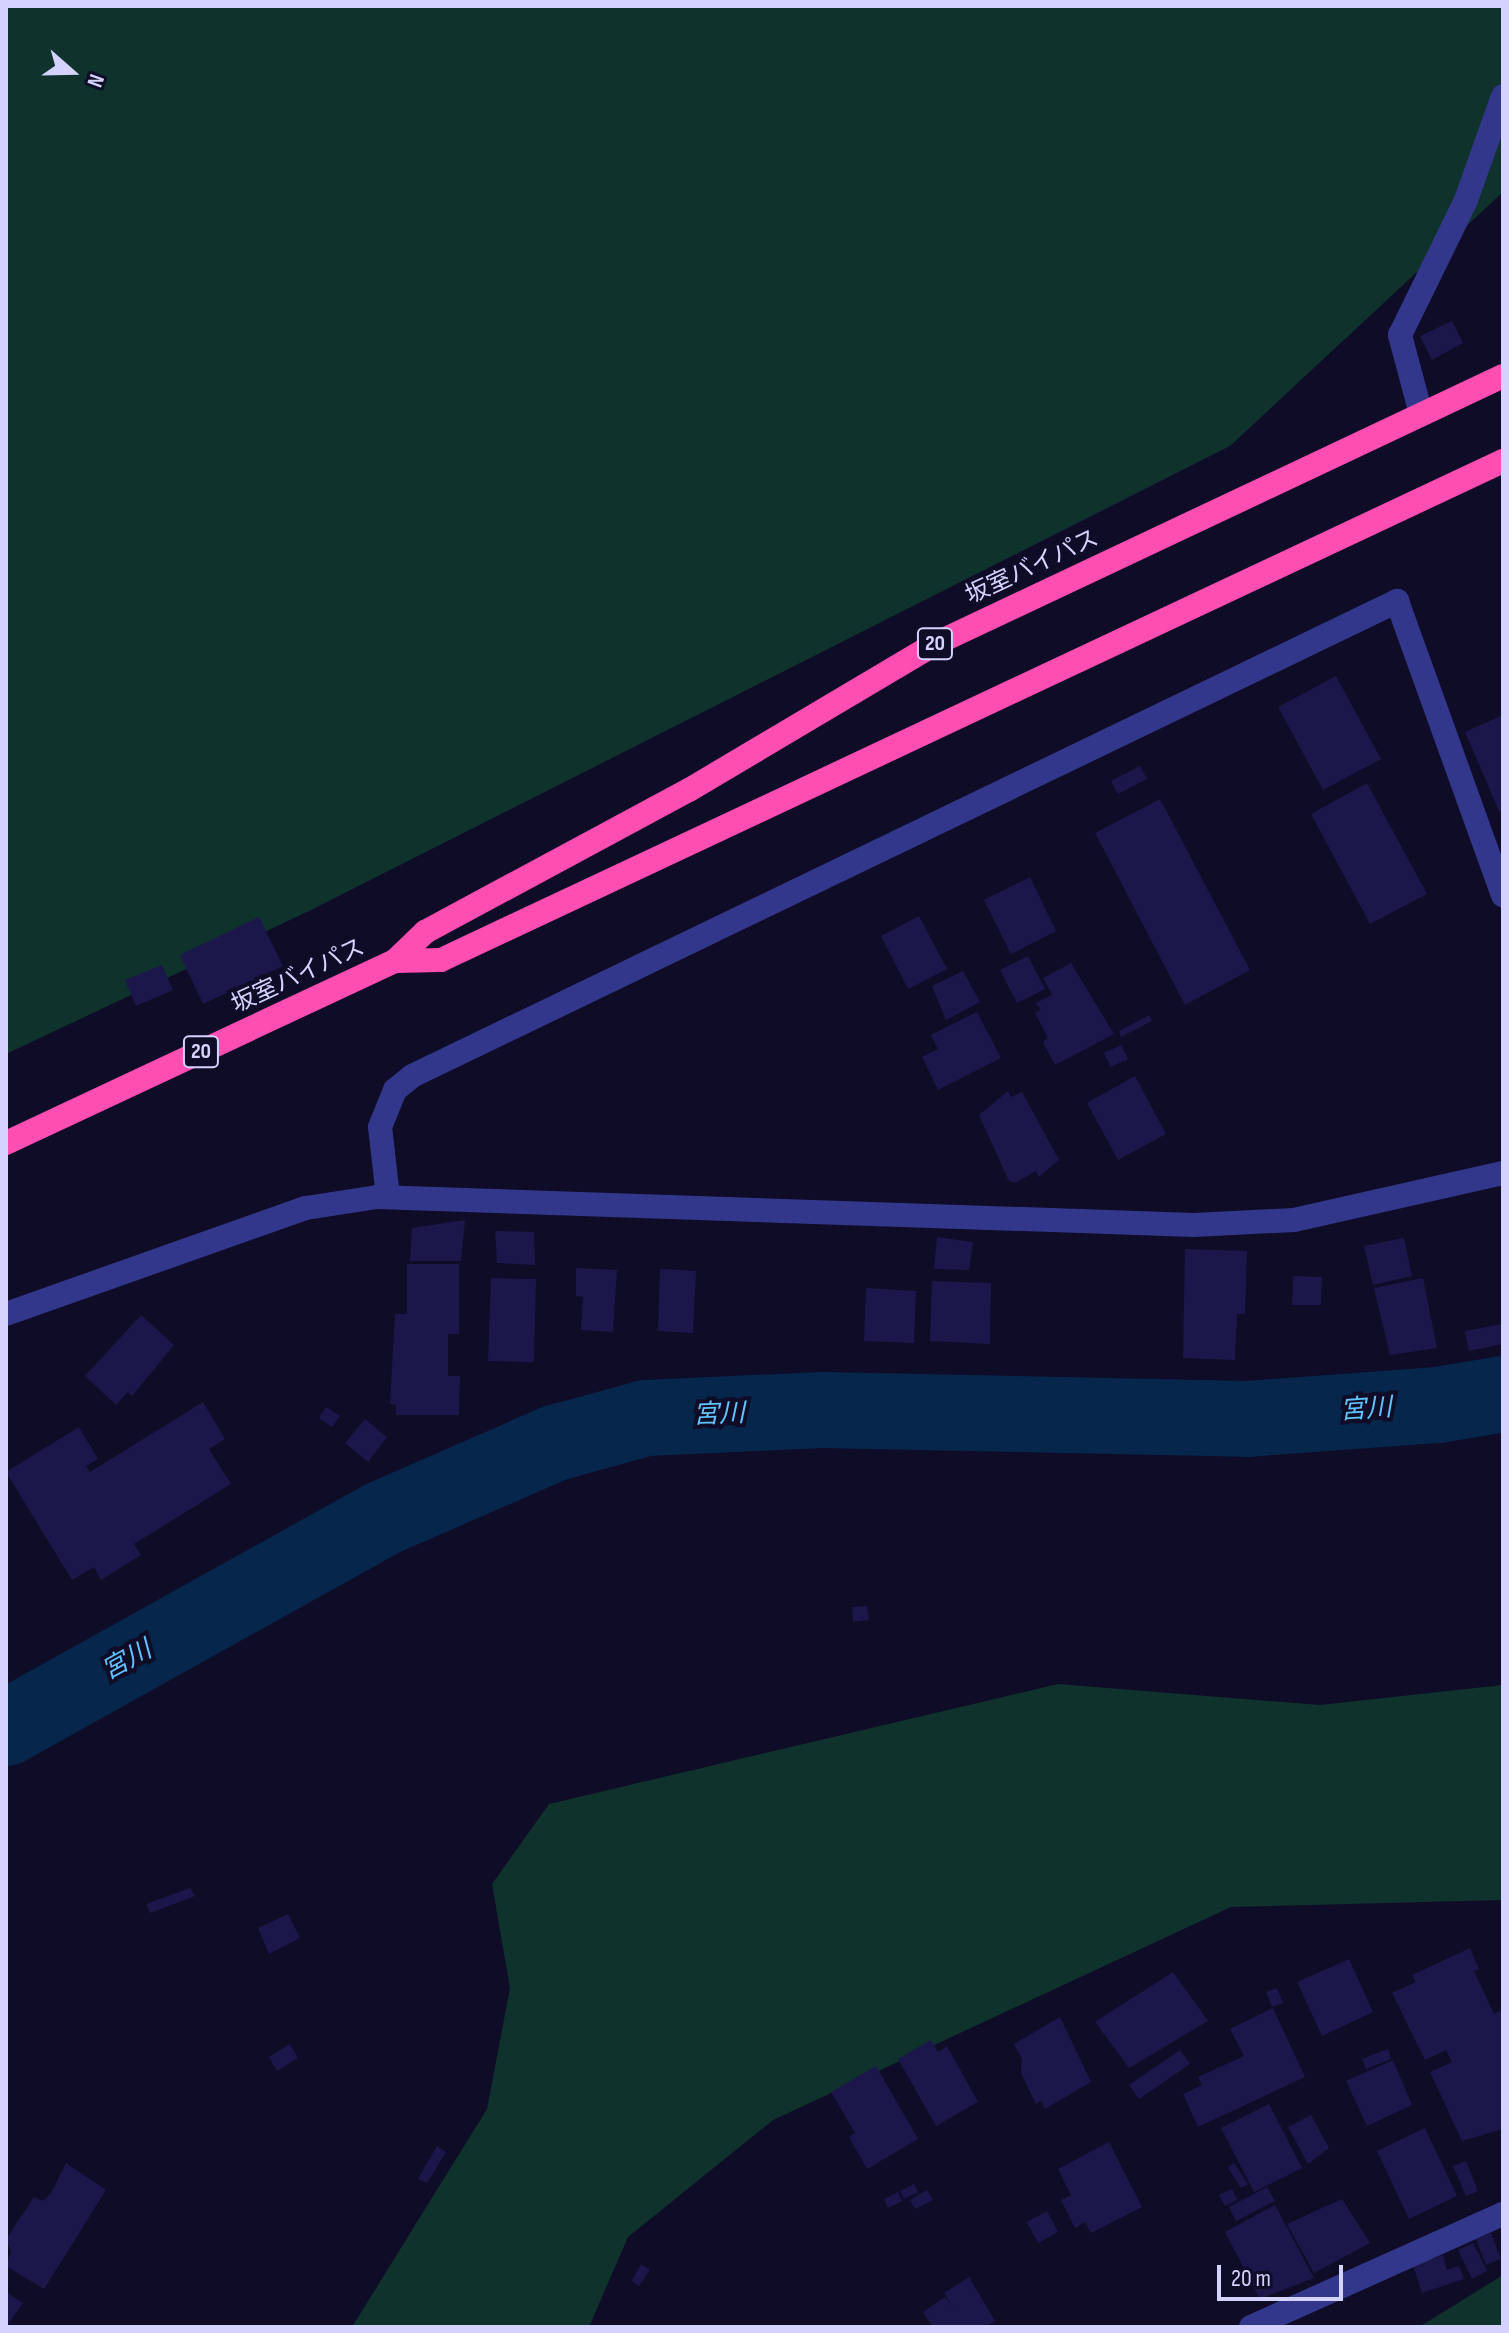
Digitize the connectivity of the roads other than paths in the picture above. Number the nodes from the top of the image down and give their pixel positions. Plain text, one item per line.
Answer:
1 (1503, 96) edge
2 (1503, 376) edge
3 (1421, 414) junction
4 (1503, 461) edge
5 (1499, 870) edge
6 (1503, 895) edge
7 (395, 961) junction
8 (6, 1143) edge
9 (1503, 1173) edge
10 (388, 1197) junction
11 (6, 1314) edge
12 (1503, 2214) edge
13 (1251, 2327) edge

1 - 3 street
2 - 3 highway, 坂室バイパス / 20
3 - 7 highway, 坂室バイパス / 20
4 - 7 highway, 坂室バイパス / 20
5 - 6 street
5 - 10 street
7 - 8 highway, 坂室バイパス / 20
9 - 10 street
10 - 11 street
12 - 13 street

